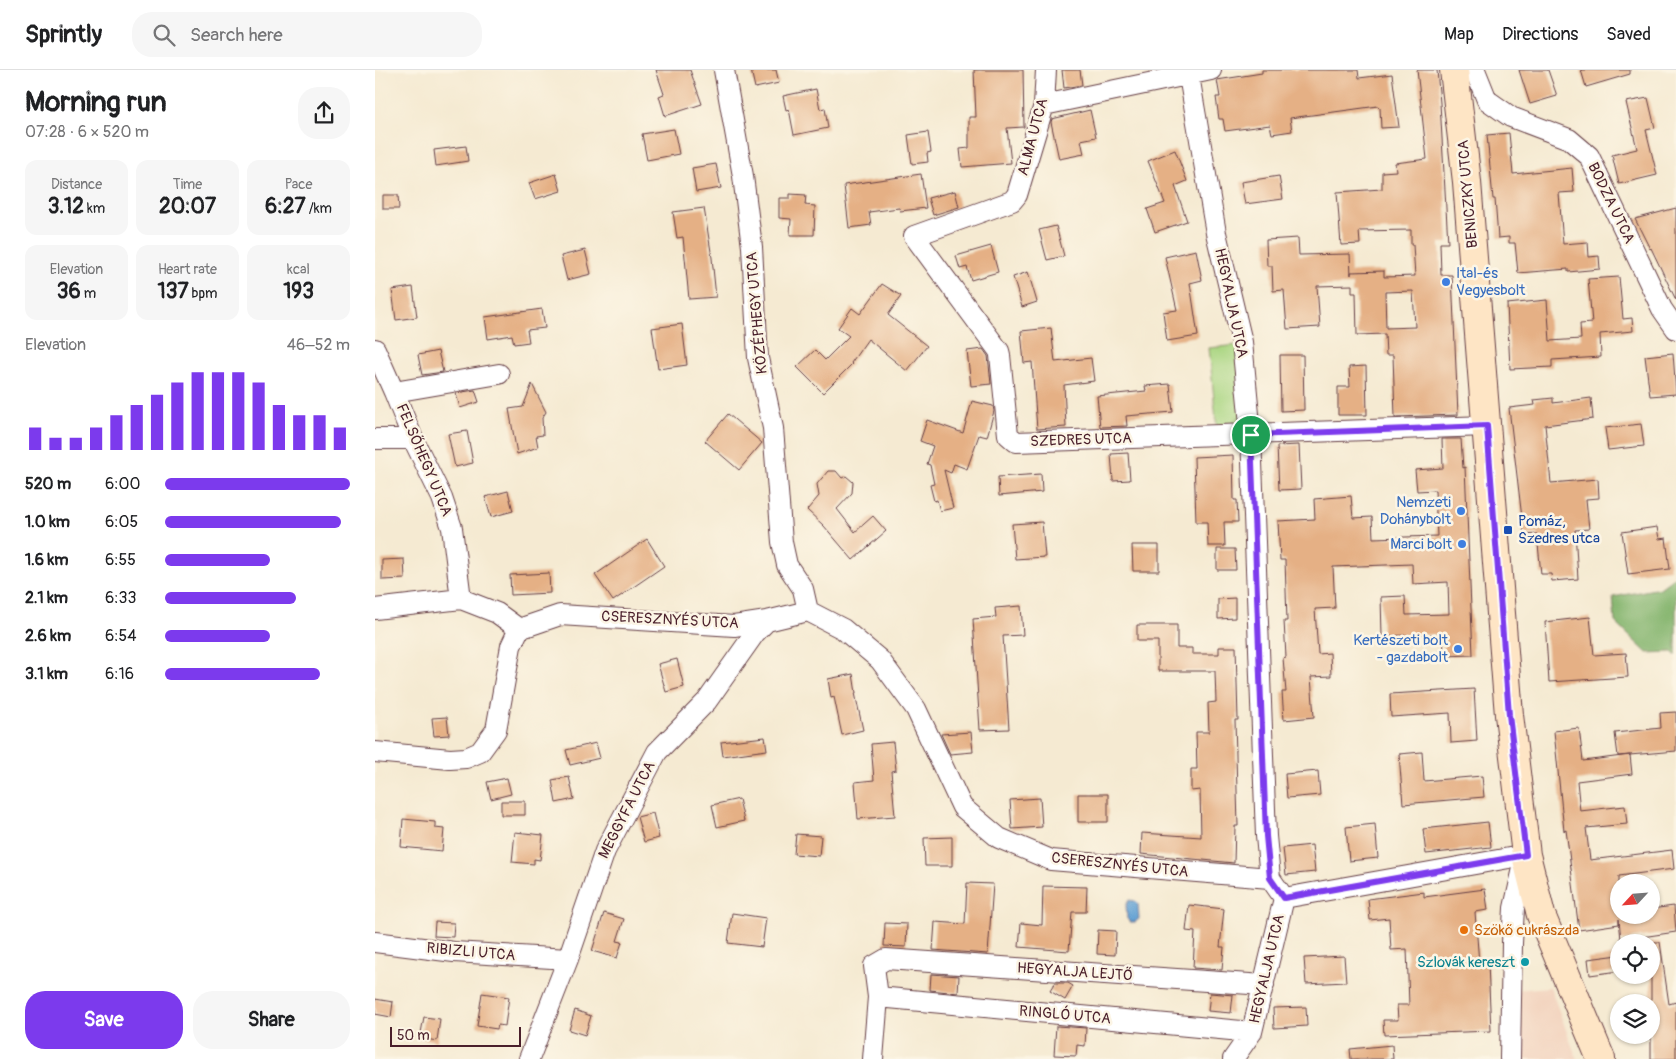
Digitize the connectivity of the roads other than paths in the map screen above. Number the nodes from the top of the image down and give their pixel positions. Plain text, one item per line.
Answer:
1 (724, 70) edge
2 (1046, 70) edge
3 (1211, 70) edge
4 (1454, 70) edge
5 (1475, 70) edge
6 (1188, 72) edge
7 (1044, 105) junction
8 (1012, 201) joint
9 (1676, 329) edge
10 (375, 349) edge
11 (499, 374) dead end
12 (394, 392) junction
13 (1487, 426) junction
14 (1251, 435) junction
15 (375, 439) edge
16 (413, 439) junction
17 (461, 599) junction
18 (375, 609) edge
19 (808, 611) junction
20 (767, 620) junction
21 (519, 629) junction
22 (375, 752) edge
23 (1526, 855) junction
24 (1270, 878) junction
25 (1284, 898) junction
26 (375, 942) edge
27 (567, 959) junction
28 (1264, 985) junction
29 (878, 997) junction
30 (1252, 1032) junction
31 (529, 1059) edge
32 (873, 1059) edge
33 (1233, 1059) edge
34 (1510, 1059) edge
35 (1601, 1059) edge

1 - 19 street, KÖZÉPHEGY UTCA
2 - 7 street, ALMA UTCA
3 - 6 street
4 - 13 main road, BENICZKY UTCA
5 - 9 street, BODZA UTCA
6 - 7 street
6 - 14 street, HEGYALJA UTCA
7 - 8 street, ALMA UTCA
8 - 14 street, SZEDRES UTCA
10 - 12 street, FELSŐHEGY UTCA
11 - 12 street
12 - 16 street, FELSŐHEGY UTCA
13 - 14 street, SZEDRES UTCA
13 - 23 main road, BENICZKY UTCA
14 - 24 street, HEGYALJA UTCA
15 - 16 street
16 - 17 street, FELSŐHEGY UTCA
17 - 18 street
17 - 21 street
19 - 20 street, CSERESZNYÉS UTCA
19 - 24 street, CSERESZNYÉS UTCA
20 - 21 street, CSERESZNYÉS UTCA
20 - 27 street, MEGGYFA UTCA
21 - 22 street
23 - 25 street
23 - 34 street
23 - 35 main road, BENICZKY UTCA
24 - 25 street, HEGYALJA UTCA
25 - 28 street, HEGYALJA UTCA
26 - 27 street, RIBIZLI UTCA
27 - 31 street, MEGGYFA UTCA
28 - 29 street, HEGYALJA LEJTŐ
28 - 30 street, HEGYALJA UTCA
29 - 30 street, RINGLÓ UTCA
29 - 32 street
30 - 33 street, HEGYALJA UTCA

